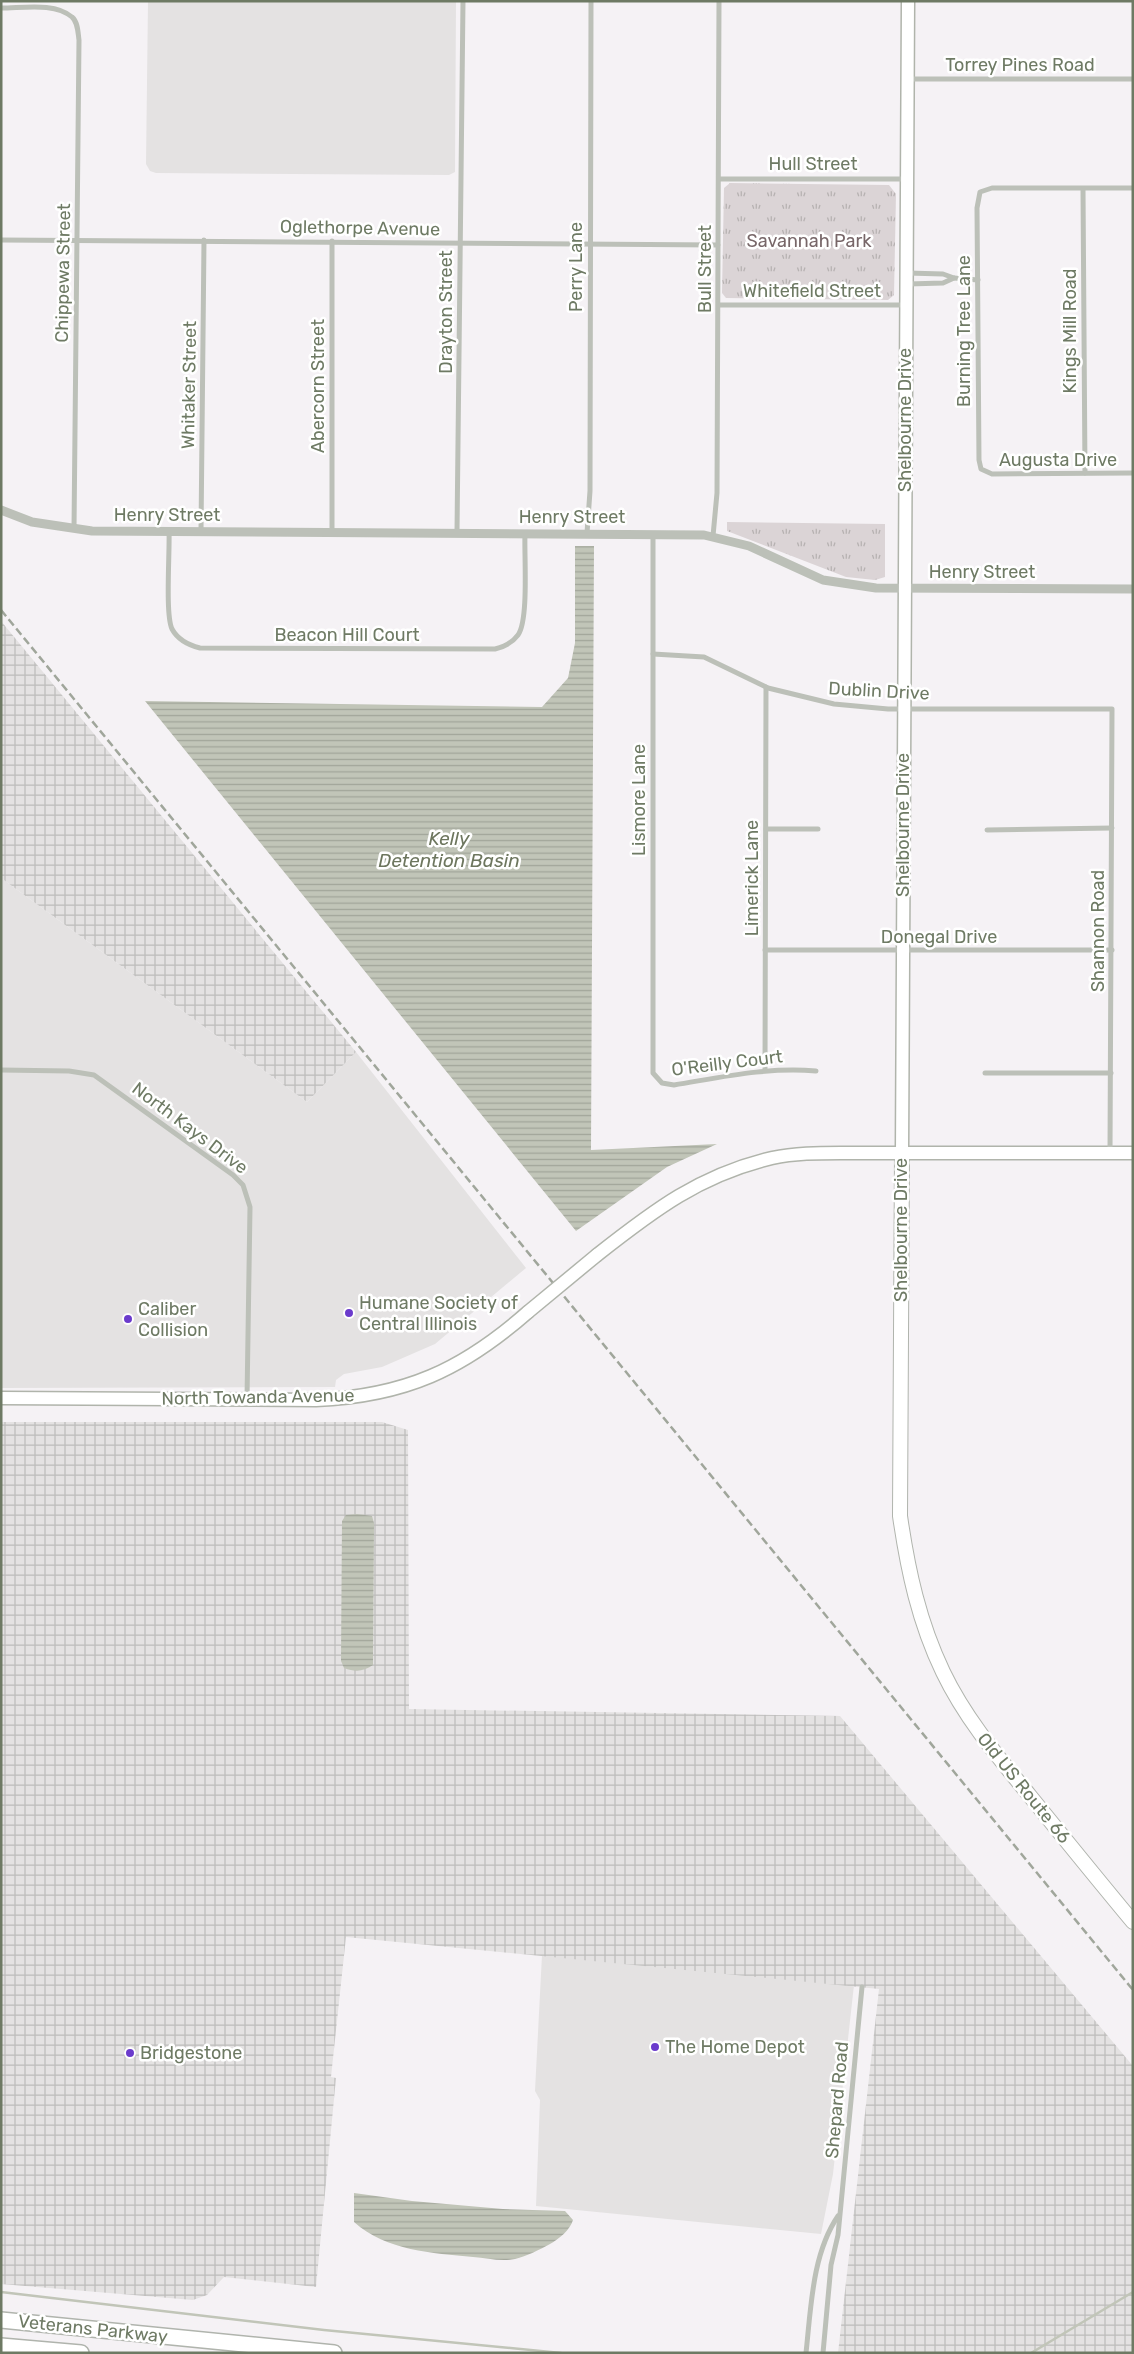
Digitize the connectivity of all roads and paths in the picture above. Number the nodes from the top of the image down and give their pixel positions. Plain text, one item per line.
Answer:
1 (463, 1) edge
2 (591, 1) edge
3 (719, 1) edge
4 (908, 1) edge
5 (1, 8) edge
6 (907, 79) junction
7 (1133, 79) edge
8 (719, 178) junction
9 (907, 178) junction
10 (1133, 188) edge
11 (1083, 189) junction
12 (1, 240) edge
13 (77, 240) junction
14 (204, 240) junction
15 (332, 241) junction
16 (460, 242) junction
17 (590, 244) junction
18 (718, 245) junction
19 (907, 278) junction
20 (954, 278) junction
21 (978, 280) junction
22 (719, 305) junction
23 (906, 306) junction
24 (983, 472) joint
25 (1085, 473) junction
26 (1133, 473) edge
27 (3, 511) edge
28 (74, 529) junction
29 (170, 531) junction
30 (201, 531) junction
31 (332, 532) junction
32 (457, 532) junction
33 (525, 533) junction
34 (587, 533) junction
35 (653, 533) junction
36 (713, 536) junction
37 (1133, 589) edge
38 (905, 590) junction
39 (653, 654) junction
40 (766, 687) junction
41 (904, 708) junction
42 (1112, 708) joint
43 (1112, 828) junction
44 (766, 829) junction
45 (818, 829) dead end
46 (986, 830) dead end
47 (765, 950) junction
48 (902, 950) junction
49 (1112, 950) junction
50 (652, 1067) joint
51 (1, 1070) edge
52 (765, 1070) junction
53 (816, 1071) dead end
54 (986, 1073) dead end
55 (1111, 1073) junction
56 (902, 1153) junction
57 (1110, 1153) junction
58 (1133, 1153) edge
59 (1, 1398) edge
60 (247, 1400) junction
61 (931, 1645) joint
62 (1133, 1922) edge
63 (862, 1987) dead end
64 (838, 2216) junction
65 (1, 2320) edge
66 (1, 2346) edge
67 (81, 2353) edge
68 (334, 2353) edge
69 (806, 2353) edge
70 (823, 2353) edge

1 - 16 street, Drayton Street
2 - 17 street, Perry Lane
3 - 8 street, Bull Street
4 - 6 main road, Shelbourne Drive
5 - 13 street, Chippewa Street
6 - 7 street, Torrey Pines Road
6 - 9 main road, Shelbourne Drive
8 - 9 street, Hull Street
8 - 18 street, Bull Street
9 - 19 main road, Shelbourne Drive
10 - 11 street
11 - 21 street, Burning Tree Lane
11 - 25 street, Kings Mill Road
12 - 13 street, Oglethorpe Avenue
13 - 14 street, Oglethorpe Avenue
13 - 28 street, Chippewa Street
14 - 15 street, Oglethorpe Avenue
14 - 30 street, Whitaker Street
15 - 16 street, Oglethorpe Avenue
15 - 31 street, Abercorn Street
16 - 17 street, Oglethorpe Avenue
16 - 32 street, Drayton Street
17 - 18 street, Oglethorpe Avenue
17 - 34 street, Perry Lane
18 - 22 street, Bull Street
19 - 20 street
19 - 20 street
19 - 23 main road, Shelbourne Drive
20 - 21 street
21 - 24 street, Burning Tree Lane
22 - 23 street, Whitefield Street
22 - 36 street, Bull Street
23 - 38 main road, Shelbourne Drive
24 - 25 street, Augusta Drive
25 - 26 street, Augusta Drive
27 - 28 street, Henry Street
28 - 29 street, Henry Street
29 - 30 street, Henry Street
29 - 33 street, Beacon Hill Court
30 - 31 street, Henry Street
31 - 32 street, Henry Street
32 - 33 street, Henry Street
33 - 34 street, Henry Street
34 - 35 street, Henry Street
35 - 36 street, Henry Street
35 - 39 street, Lismore Lane
36 - 38 street, Henry Street
37 - 38 street, Henry Street
38 - 41 main road, Shelbourne Drive
39 - 40 street, Dublin Drive
39 - 50 street, Lismore Lane
40 - 41 street, Dublin Drive
40 - 44 street, Limerick Lane
41 - 42 street, Dublin Drive
41 - 48 main road, Shelbourne Drive
42 - 43 street, Shannon Road
43 - 46 street
43 - 49 street, Shannon Road
44 - 45 street
44 - 47 street, Limerick Lane
47 - 48 street, Donegal Drive
47 - 52 street, Limerick Lane
48 - 49 street, Donegal Drive
48 - 56 main road, Shelbourne Drive
49 - 55 street, Shannon Road
50 - 52 street, O'Reilly Court
51 - 60 street, North Kays Drive
52 - 53 street, O'Reilly Court
54 - 55 street
55 - 57 street, Shannon Road
56 - 57 main road, North Towanda Avenue
56 - 60 main road, North Towanda Avenue, bridge
56 - 61 main road, Shelbourne Drive
57 - 58 main road, North Towanda Avenue
59 - 60 main road, North Towanda Avenue
61 - 62 main road, Old US Route 66
63 - 64 street, Shepard Road
64 - 69 street, Shepard Road
64 - 70 street, Shepard Road
65 - 68 highway, Veterans Parkway
66 - 67 highway, Veterans Parkway

